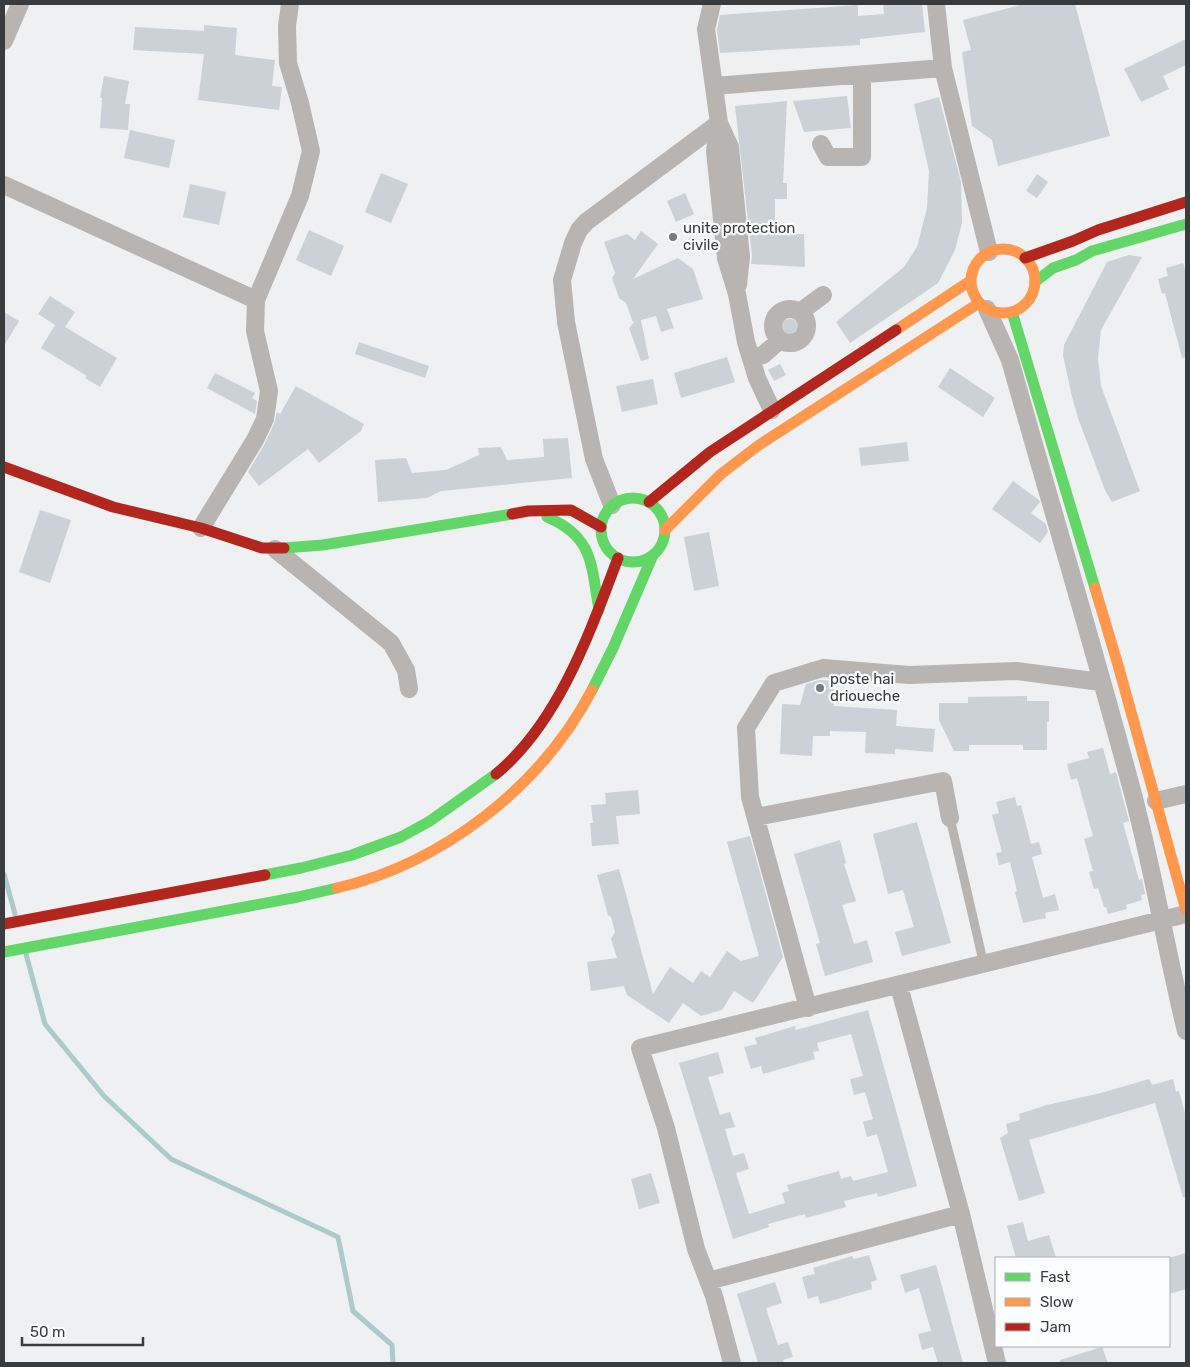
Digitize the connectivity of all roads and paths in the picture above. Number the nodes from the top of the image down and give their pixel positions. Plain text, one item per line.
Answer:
1 (20, 4) edge
2 (290, 4) edge
3 (712, 4) edge
4 (936, 4) edge
5 (4, 41) edge
6 (944, 68) junction
7 (862, 75) junction
8 (714, 86) junction
9 (719, 124) junction
10 (821, 144) dead end
11 (4, 185) edge
12 (1186, 202) edge
13 (1186, 224) edge
14 (989, 252) junction
15 (1025, 258) junction
16 (970, 280) junction
17 (1035, 282) junction
18 (823, 296) dead end
19 (256, 300) junction
20 (983, 306) junction
21 (800, 312) junction
22 (1012, 312) junction
23 (780, 340) junction
24 (751, 358) junction
25 (772, 410) junction
26 (4, 468) edge
27 (649, 502) junction
28 (612, 505) junction
29 (528, 511) junction
30 (600, 527) junction
31 (665, 530) junction
32 (209, 531) junction
33 (275, 550) junction
34 (653, 555) junction
35 (618, 558) junction
36 (598, 610) junction
37 (1101, 682) junction
38 (409, 689) dead end
39 (1186, 794) edge
40 (1156, 801) junction
41 (756, 817) junction
42 (950, 818) joint
43 (1186, 910) edge
44 (1186, 914) edge
45 (1163, 920) junction
46 (4, 924) edge
47 (4, 952) edge
48 (984, 965) junction
49 (899, 986) junction
50 (808, 1008) junction
51 (1186, 1031) edge
52 (961, 1214) junction
53 (708, 1281) junction
54 (732, 1363) edge
55 (997, 1363) edge

1 - 5 street
2 - 19 street
3 - 8 street
4 - 6 street
6 - 7 street
6 - 14 street
7 - 8 street
7 - 10 street
8 - 9 street
9 - 24 street
9 - 28 street
11 - 19 street
12 - 15 street
13 - 17 street
14 - 15 street
14 - 16 street
15 - 17 street
16 - 20 street
16 - 25 street
17 - 22 street
18 - 21 street
19 - 32 street
20 - 22 street
20 - 31 street
20 - 37 street
21 - 23 street
21 - 23 street
22 - 40 street
23 - 24 street
24 - 25 street
25 - 27 street
26 - 32 street
27 - 28 street
27 - 31 street
28 - 30 street
29 - 30 street
29 - 33 street
29 - 36 street
30 - 35 street
31 - 34 street
32 - 33 street
33 - 38 street
34 - 35 street
34 - 47 street
35 - 36 street
36 - 46 street
37 - 41 street
37 - 45 street
39 - 40 street
40 - 43 street
41 - 42 street
41 - 50 street
42 - 48 lane
44 - 45 street
45 - 48 street
45 - 51 street
48 - 49 street
49 - 50 street
49 - 52 street
50 - 53 street
52 - 53 street
52 - 55 street
53 - 54 street

